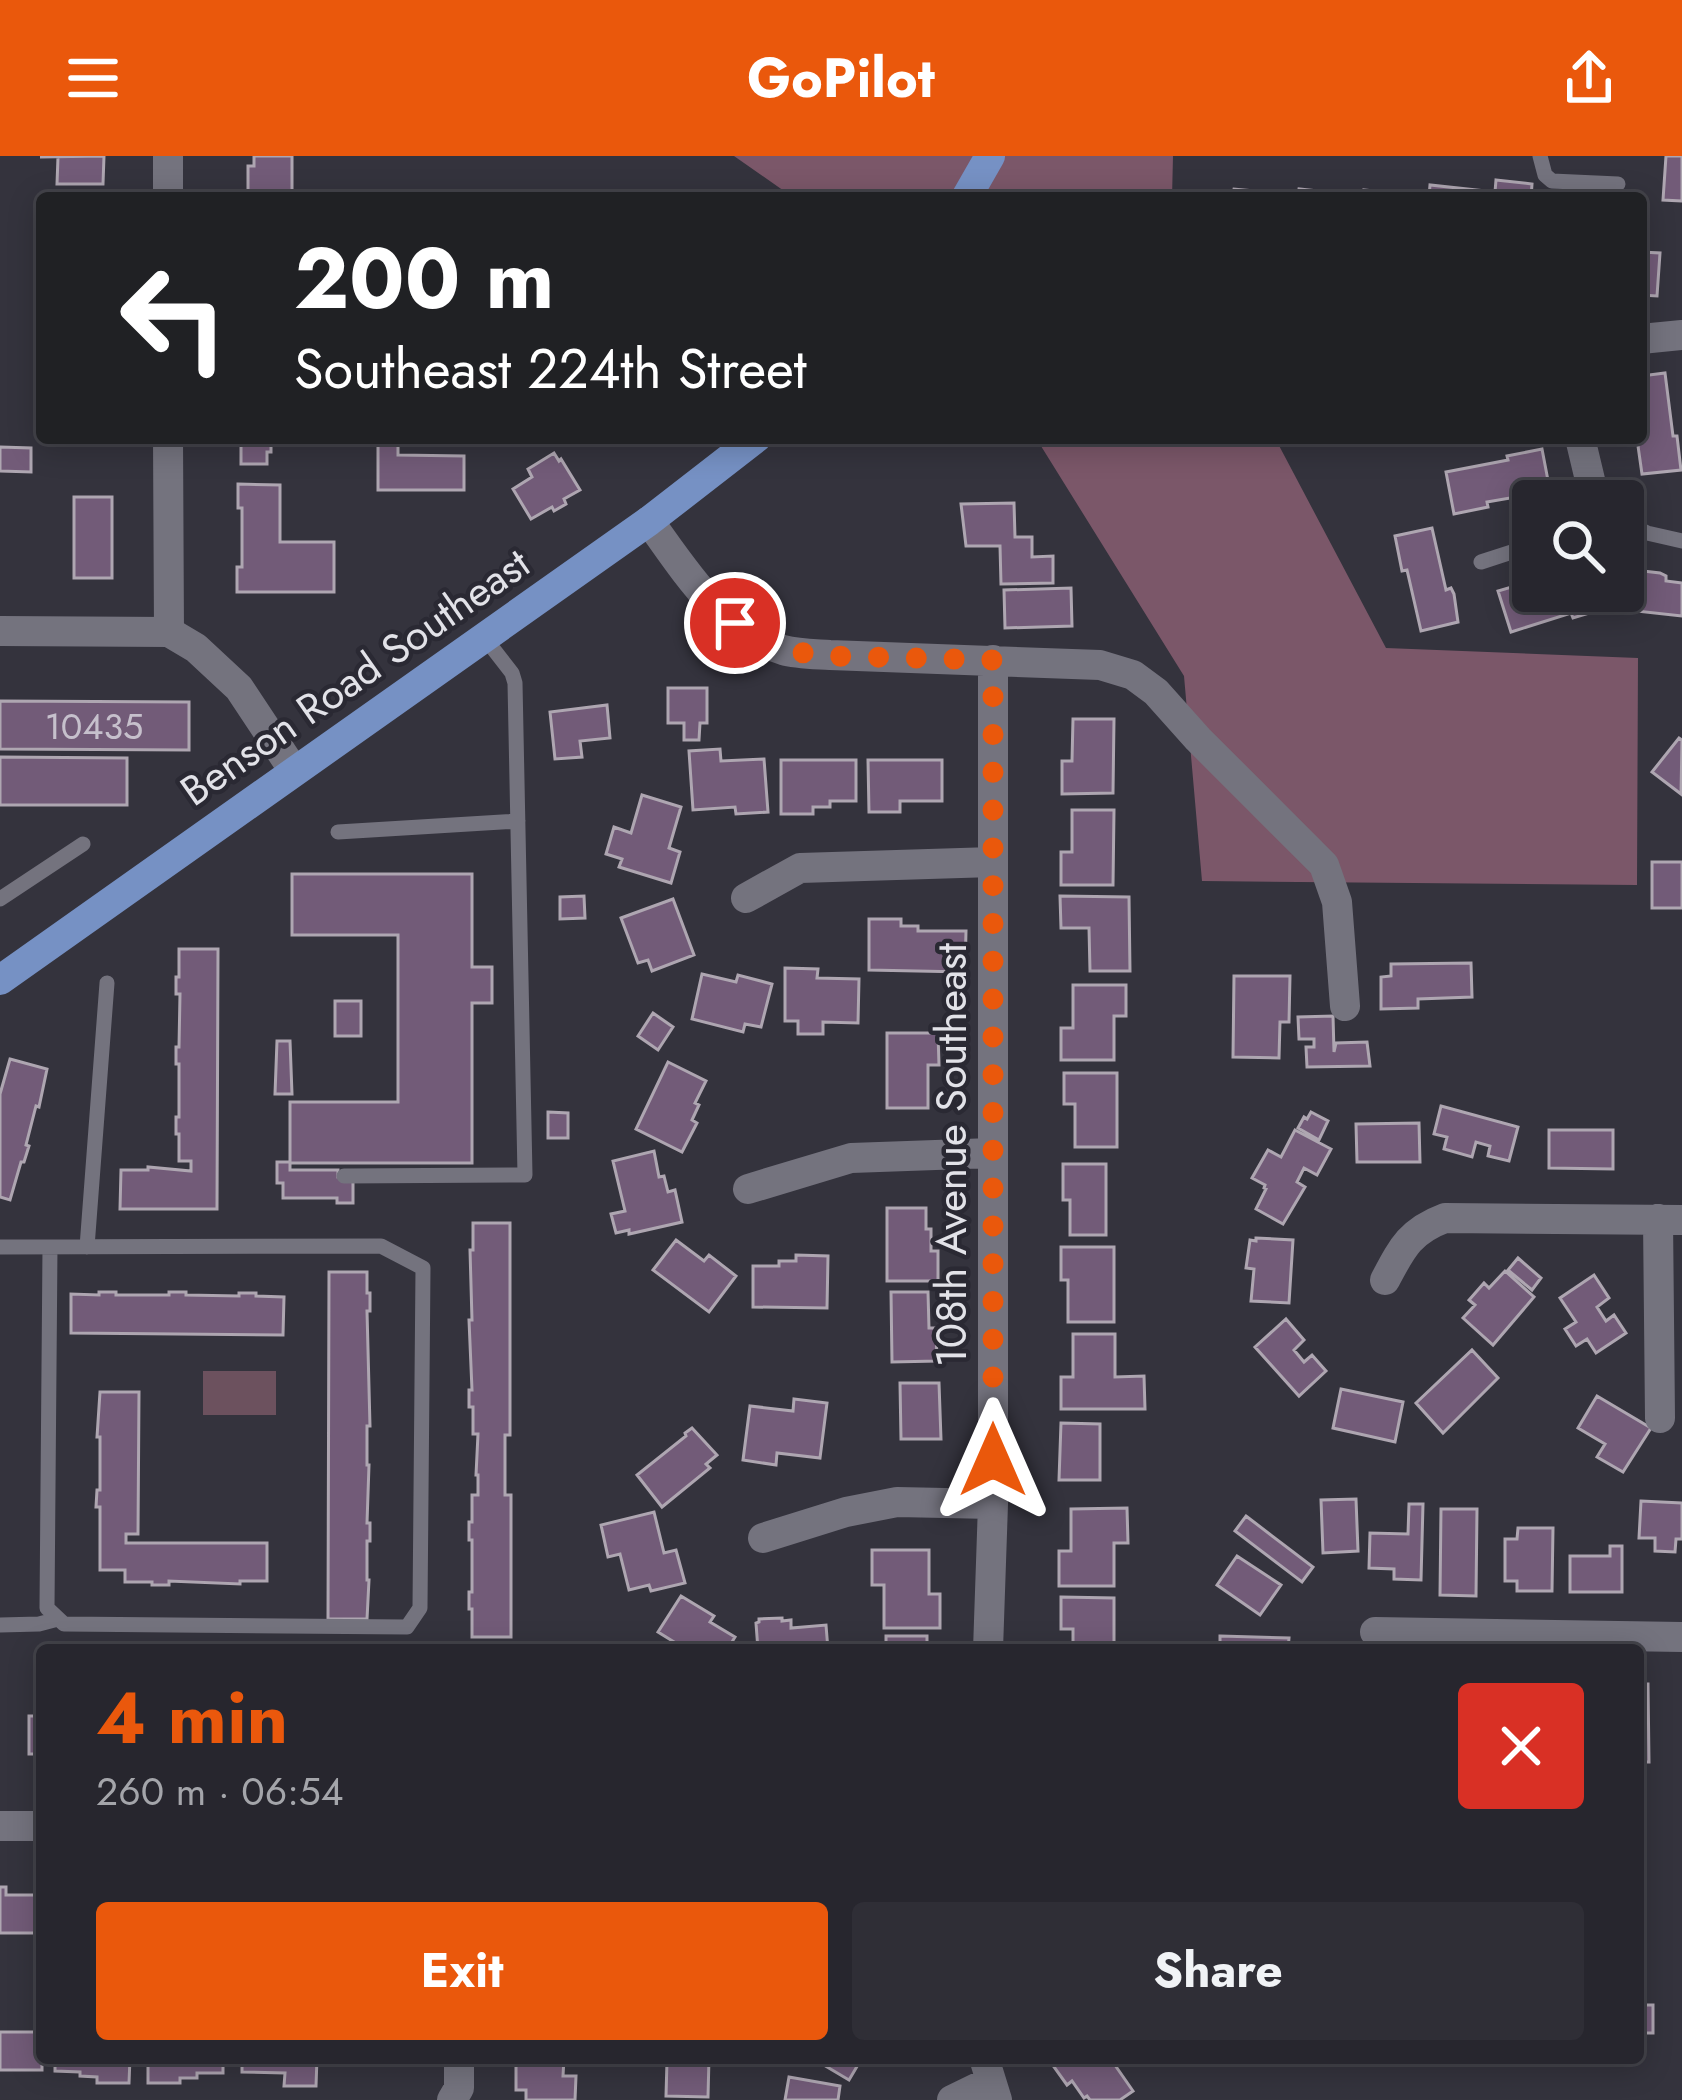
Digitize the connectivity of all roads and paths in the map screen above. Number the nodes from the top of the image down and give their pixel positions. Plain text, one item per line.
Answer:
1 (168, 156) edge
2 (990, 156) edge
3 (1540, 156) edge
4 (1618, 184) dead end
5 (168, 192) edge
6 (969, 192) edge
7 (1682, 335) edge
8 (1647, 338) edge
9 (168, 444) edge
10 (748, 444) edge
11 (1582, 444) edge
12 (1591, 480) edge
13 (649, 521) junction
14 (1644, 532) edge
15 (1682, 541) edge
16 (1512, 552) edge
17 (1481, 562) dead end
18 (0, 631) edge
19 (169, 632) junction
20 (484, 637) junction
21 (993, 660) junction
22 (294, 771) junction
23 (518, 821) junction
24 (338, 832) dead end
25 (83, 844) dead end
26 (993, 862) junction
27 (746, 898) dead end
28 (0, 899) edge
29 (0, 980) edge
30 (107, 982) dead end
31 (1345, 1006) dead end
32 (992, 1153) junction
33 (344, 1176) dead end
34 (748, 1189) dead end
35 (1670, 1220) edge
36 (0, 1247) edge
37 (50, 1247) junction
38 (87, 1247) junction
39 (1385, 1280) dead end
40 (1660, 1418) dead end
41 (993, 1504) junction
42 (763, 1538) dead end
43 (58, 1619) junction
44 (0, 1625) edge
45 (1375, 1632) dead end
46 (1682, 1637) edge
47 (988, 1644) edge
48 (0, 1826) edge
49 (36, 1826) edge
50 (459, 2064) edge
51 (991, 2080) edge
52 (452, 2100) edge
53 (952, 2100) edge

1 - 5 street
2 - 6 main road
3 - 4 lane
7 - 8 street
9 - 19 street
10 - 13 main road, Benson Road Southeast
11 - 12 street
13 - 20 main road, Benson Road Southeast
13 - 21 street
14 - 15 lane
16 - 17 lane
18 - 19 street
19 - 22 street
20 - 22 main road, Benson Road Southeast
20 - 23 lane
21 - 26 street, 108th Avenue Southeast
21 - 31 street
22 - 29 main road, Benson Road Southeast
23 - 24 lane
23 - 33 lane
25 - 28 lane
26 - 27 street
26 - 32 street, 108th Avenue Southeast
30 - 38 lane
32 - 34 street
32 - 41 street, 108th Avenue Southeast
35 - 39 street
35 - 40 street
36 - 37 lane
37 - 38 lane
37 - 43 lane
38 - 43 lane
41 - 42 street
41 - 47 street, 108th Avenue Southeast
43 - 44 lane
45 - 46 street
48 - 49 street
50 - 52 street
51 - 53 street

